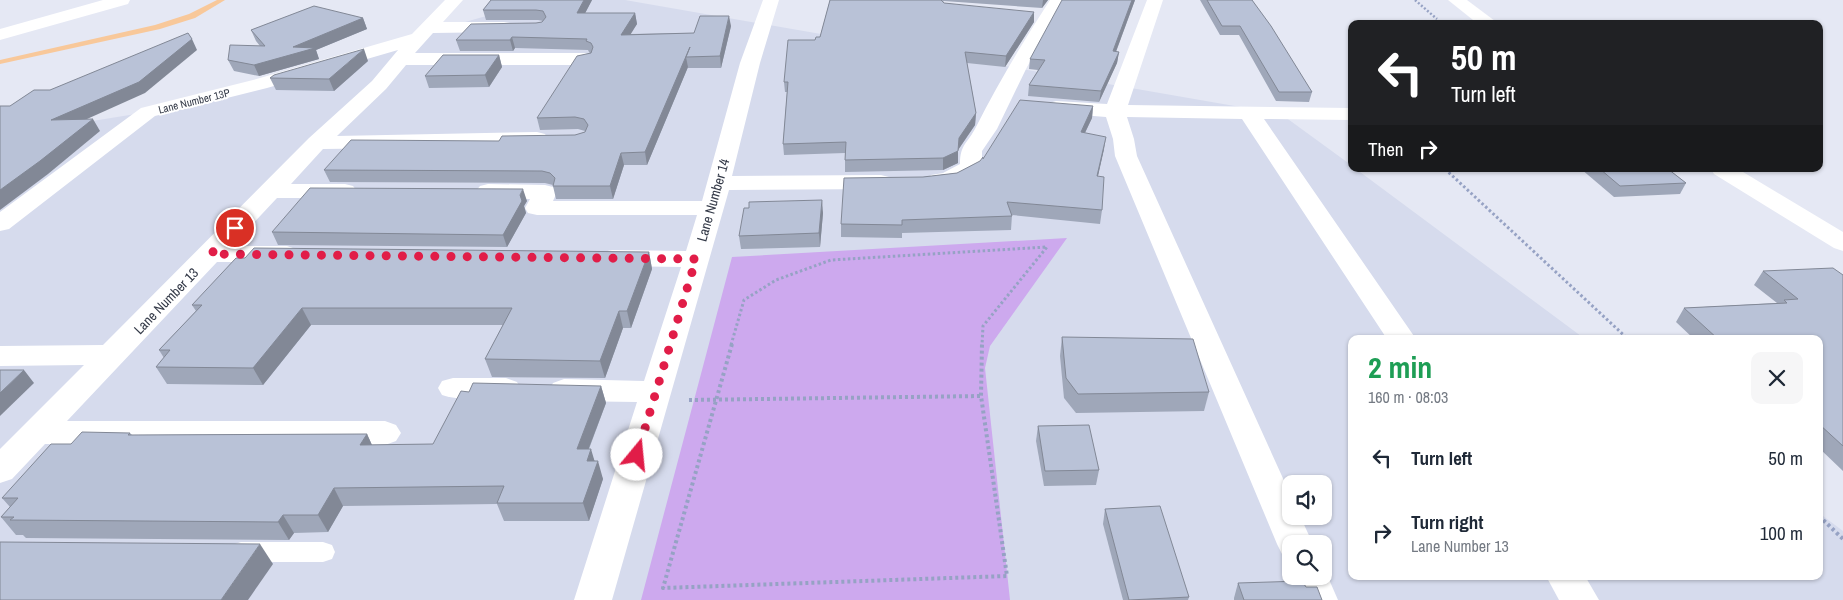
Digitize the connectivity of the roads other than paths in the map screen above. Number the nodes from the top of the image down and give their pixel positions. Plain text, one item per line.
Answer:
1 (122, 0) edge
2 (454, 0) edge
3 (771, 0) edge
4 (1154, 0) edge
5 (1456, 0) edge
6 (1045, 10) edge
7 (1484, 20) edge
8 (518, 28) edge
9 (423, 33) junction
10 (0, 35) edge
11 (400, 59) junction
12 (585, 59) edge
13 (1017, 103) junction
14 (1115, 111) junction
15 (1249, 114) junction
16 (1348, 114) edge
17 (559, 139) edge
18 (317, 142) junction
19 (1727, 172) edge
20 (271, 190) junction
21 (369, 191) edge
22 (467, 191) edge
23 (715, 196) junction
24 (0, 224) edge
25 (1843, 243) edge
26 (211, 254) junction
27 (310, 255) edge
28 (587, 258) edge
29 (696, 259) junction
30 (1399, 335) edge
31 (114, 355) junction
32 (0, 356) edge
33 (453, 388) dead end
34 (655, 396) junction
35 (38, 432) junction
36 (385, 433) dead end
37 (0, 470) edge
38 (1291, 535) edge
39 (215, 552) edge
40 (323, 552) dead end
41 (1567, 580) edge
42 (1313, 585) edge
43 (593, 600) edge
44 (1320, 600) edge
45 (1580, 600) edge

1 - 10 street
2 - 9 street, Lane Number 13
3 - 23 street, Lane Number 14
4 - 14 street
5 - 7 street
6 - 13 street
8 - 9 street
9 - 11 street, Lane Number 13
9 - 24 street, Lane Number 13P
11 - 12 street
11 - 18 street, Lane Number 13
13 - 14 street
13 - 23 street
14 - 15 street
14 - 38 street
15 - 16 street
15 - 30 street
17 - 18 street
18 - 20 street, Lane Number 13
19 - 25 street
20 - 21 street
20 - 26 street, Lane Number 13
22 - 23 street
23 - 29 street, Lane Number 14
26 - 27 street
26 - 31 street, Lane Number 13
28 - 29 street
29 - 34 street, Lane Number 14
31 - 32 street
31 - 35 street, Lane Number 13
33 - 34 street
34 - 43 street, Lane Number 14
35 - 36 street
35 - 37 street, Lane Number 13
39 - 40 lane
41 - 45 street
42 - 44 street

